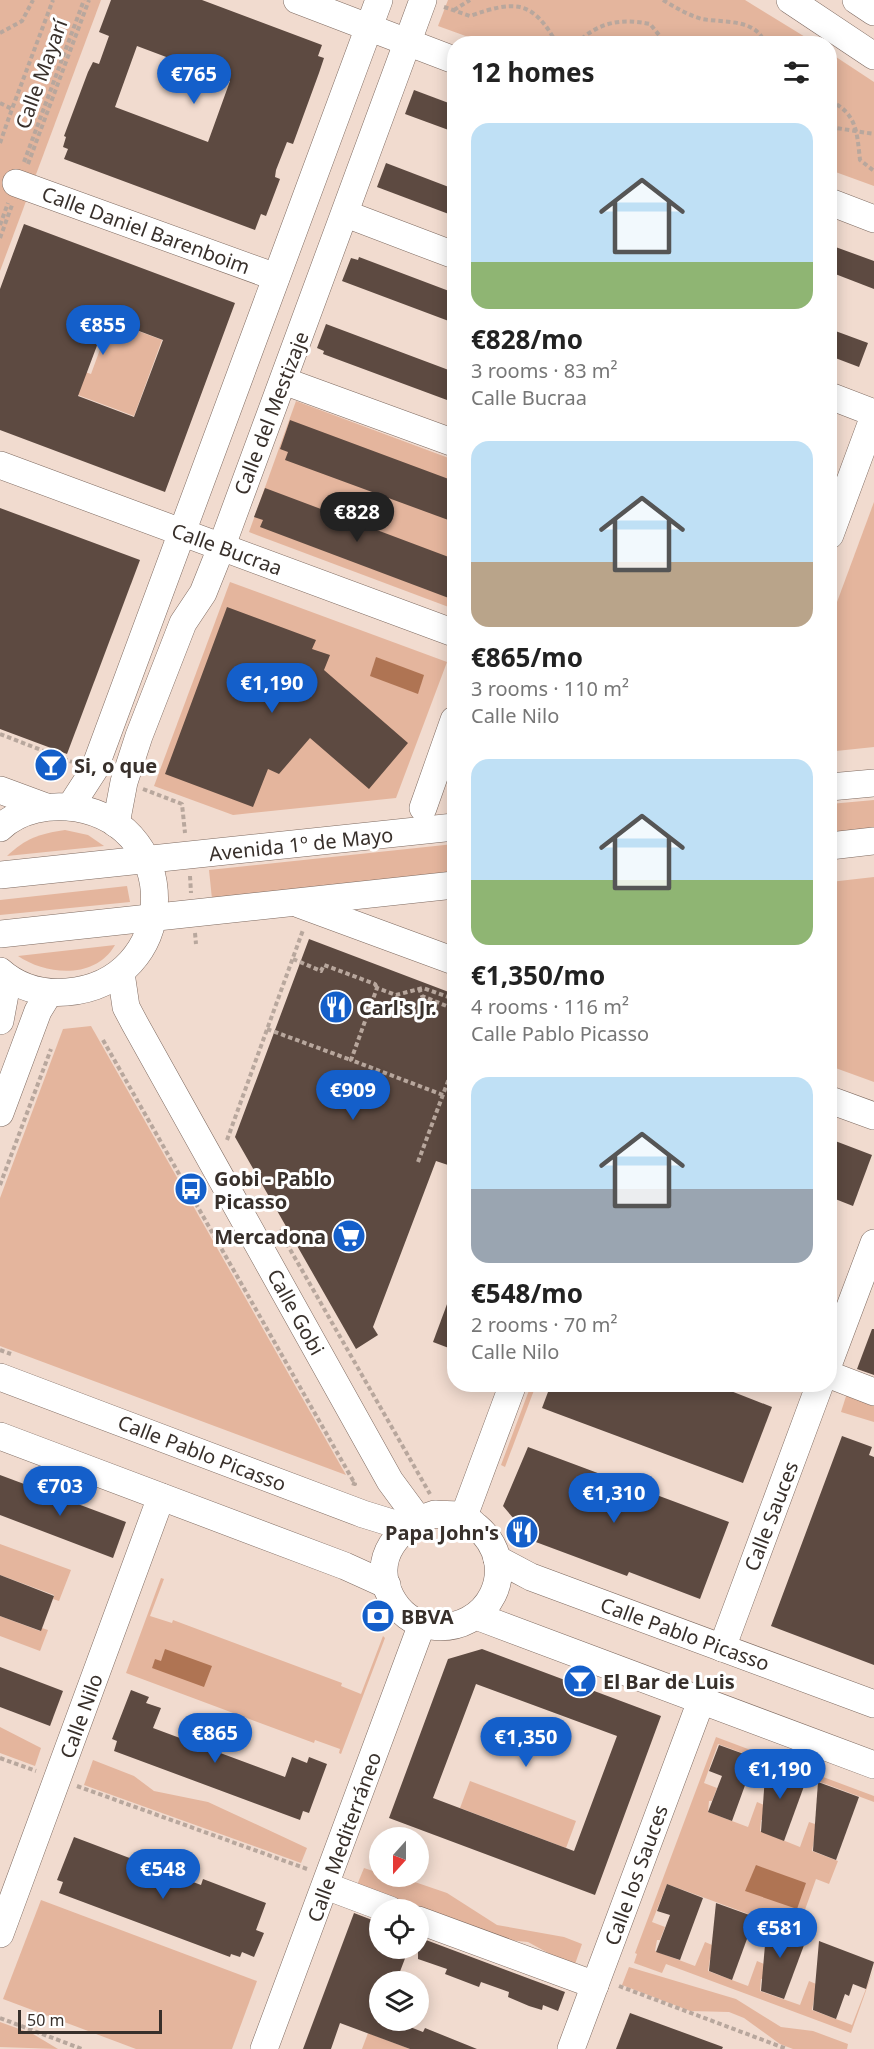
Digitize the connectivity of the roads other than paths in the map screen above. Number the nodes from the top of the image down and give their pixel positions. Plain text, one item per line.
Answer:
1 (297, 0) edge
2 (379, 0) edge
3 (790, 0) edge
4 (856, 0) edge
5 (431, 2) edge
6 (874, 12) edge
7 (368, 27) junction
8 (407, 41) junction
9 (874, 56) edge
10 (447, 57) edge
11 (18, 184) road end
12 (837, 205) edge
13 (346, 214) junction
14 (874, 219) edge
15 (447, 252) edge
16 (276, 277) junction
17 (284, 381) junction
18 (837, 399) edge
19 (874, 414) edge
20 (447, 440) edge
21 (0, 465) edge
22 (837, 516) edge
23 (182, 533) junction
24 (221, 548) junction
25 (447, 630) edge
26 (447, 740) edge
27 (874, 783) edge
28 (837, 786) edge
29 (0, 790) edge
30 (58, 807) junction
31 (423, 808) dead end
32 (116, 824) junction
33 (0, 828) edge
34 (447, 828) edge
35 (874, 841) edge
36 (837, 845) edge
37 (147, 860) junction
38 (0, 875) edge
39 (447, 886) edge
40 (293, 902) junction
41 (153, 919) junction
42 (0, 934) edge
43 (447, 958) edge
44 (121, 973) junction
45 (4, 974) edge
46 (97, 987) junction
47 (49, 993) junction
48 (126, 1007) junction
49 (0, 1021) edge
50 (837, 1103) edge
51 (0, 1113) edge
52 (874, 1116) edge
53 (874, 1243) edge
54 (837, 1341) edge
55 (0, 1377) edge
56 (837, 1378) edge
57 (510, 1392) edge
58 (817, 1392) edge
59 (874, 1392) edge
60 (0, 1436) edge
61 (161, 1497) junction
62 (464, 1516) junction
63 (411, 1523) junction
64 (497, 1559) junction
65 (387, 1585) junction
66 (476, 1616) junction
67 (422, 1624) junction
68 (722, 1648) junction
69 (701, 1701) junction
70 (874, 1704) edge
71 (874, 1765) edge
72 (327, 1881) junction
73 (369, 1900) edge
74 (429, 1924) edge
75 (0, 1934) edge
76 (595, 1985) junction
77 (264, 2049) edge
78 (571, 2049) edge

1 - 7 street
2 - 7 street, Calle del Mestizaje
3 - 9 street
4 - 6 street
5 - 8 street, Calle del Mestizaje
7 - 8 street
7 - 16 street, Calle del Mestizaje
8 - 10 street
8 - 13 street, Calle del Mestizaje
11 - 16 street, Calle Daniel Barenboim
12 - 14 street
13 - 15 street
13 - 17 street, Calle del Mestizaje
16 - 23 street, Calle del Mestizaje
17 - 20 street
17 - 24 street, Calle del Mestizaje
18 - 19 street
19 - 22 street
21 - 23 street, Calle Bucraa
23 - 24 street, Calle Bucraa
23 - 30 street, Calle del Mestizaje
24 - 25 street, Calle Bucraa
24 - 32 street, Calle del Mestizaje
26 - 31 street
27 - 28 street
29 - 30 street
30 - 32 street
30 - 33 street
32 - 37 street
34 - 37 street, Avenida 1º de Mayo
35 - 36 street
37 - 38 street, Avenida 1º de Mayo
37 - 41 street
39 - 40 street
40 - 41 street
40 - 43 street
41 - 42 street
41 - 44 street
44 - 46 street
44 - 48 street, Calle Gobi
45 - 47 street
45 - 49 street
46 - 47 street
46 - 48 street, Calle Gobi
47 - 51 street
48 - 63 street, Calle Gobi
50 - 52 street
53 - 54 street
55 - 63 street, Calle Pablo Picasso
56 - 59 street
57 - 62 street
58 - 68 street, Calle Sauces
60 - 61 street
61 - 65 street
61 - 75 street, Calle Nilo
62 - 63 street
62 - 64 street
63 - 65 street
64 - 66 street
64 - 68 street, Calle Pablo Picasso
65 - 67 street
66 - 67 street
66 - 69 street
67 - 72 street, Calle Mediterráneo
68 - 70 street, Calle Pablo Picasso
69 - 71 street
69 - 76 street, Calle los Sauces
72 - 73 street
72 - 77 street, Calle Mediterráneo
74 - 76 street
76 - 78 street, Calle los Sauces

